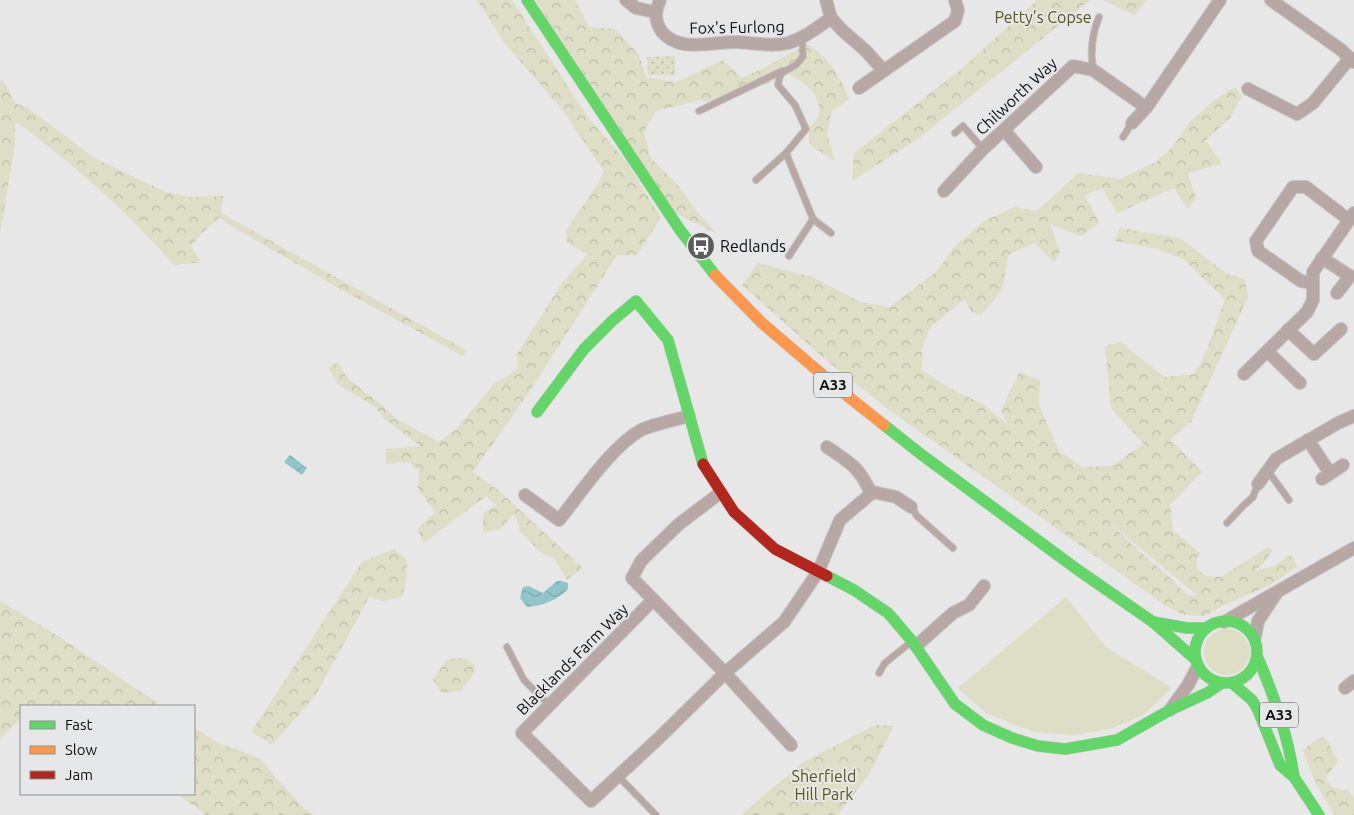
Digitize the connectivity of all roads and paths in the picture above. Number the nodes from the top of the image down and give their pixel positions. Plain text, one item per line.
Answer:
1 (527, 0) edge
2 (626, 0) edge
3 (826, 0) edge
4 (955, 0) edge
5 (1220, 0) edge
6 (1271, 0) edge
7 (657, 6) edge
8 (1099, 17) dead end
9 (831, 18) junction
10 (802, 38) junction
11 (1352, 60) edge
12 (784, 70) junction
13 (883, 70) junction
14 (1093, 70) junction
15 (859, 88) dead end
16 (1248, 89) dead end
17 (1146, 108) junction
18 (699, 111) dead end
19 (1132, 123) joint
20 (1004, 130) junction
21 (955, 133) dead end
22 (1123, 137) dead end
23 (983, 149) junction
24 (786, 153) junction
25 (1036, 167) dead end
26 (756, 180) dead end
27 (944, 191) dead end
28 (1352, 216) edge
29 (813, 219) junction
30 (831, 233) dead end
31 (789, 256) dead end
32 (1322, 258) junction
33 (1313, 283) junction
34 (1337, 293) dead end
35 (1341, 328) dead end
36 (1288, 330) junction
37 (1268, 352) junction
38 (1244, 374) dead end
39 (1300, 383) dead end
40 (537, 412) dead end
41 (689, 416) junction
42 (1354, 416) edge
43 (1308, 440) junction
44 (827, 447) dead end
45 (1343, 465) dead end
46 (1268, 471) junction
47 (1258, 484) joint
48 (720, 493) junction
49 (871, 494) junction
50 (525, 495) dead end
51 (1290, 500) dead end
52 (911, 507) joint
53 (1227, 523) dead end
54 (954, 548) dead end
55 (1354, 548) edge
56 (818, 572) junction
57 (984, 586) dead end
58 (1277, 592) junction
59 (653, 600) junction
60 (1153, 622) junction
61 (1224, 622) junction
62 (1206, 628) junction
63 (1255, 637) junction
64 (914, 643) junction
65 (507, 647) dead end
66 (1258, 656) junction
67 (1197, 663) junction
68 (879, 672) dead end
69 (725, 673) junction
70 (1227, 683) junction
71 (549, 705) junction
72 (1170, 710) junction
73 (791, 745) dead end
74 (618, 776) junction
75 (1294, 777) junction
76 (656, 815) edge
77 (1319, 815) edge

1 - 60 main road, A33
2 - 7 street, Fox's Furlong
3 - 9 street
4 - 13 street
5 - 17 street
6 - 11 street
7 - 10 street, Fox's Furlong
8 - 14 lane
9 - 10 street, Fox's Furlong
9 - 13 street
10 - 12 lane
11 - 16 street
12 - 18 lane
12 - 24 lane
13 - 15 street
14 - 17 street
14 - 20 street, Chilworth Way
17 - 19 street
19 - 22 lane
20 - 23 street, Chilworth Way
20 - 25 street
21 - 23 lane
23 - 27 street, Chilworth Way
24 - 26 lane
24 - 29 lane
28 - 32 street
28 - 33 street
29 - 30 lane
29 - 31 lane
32 - 33 street
32 - 34 street
33 - 36 street
35 - 36 street
36 - 37 street
37 - 38 street
37 - 39 street
40 - 41 main road
41 - 48 main road
41 - 50 street
42 - 43 street
43 - 45 street
43 - 46 street
44 - 49 street
46 - 47 street
46 - 51 lane
47 - 53 lane
48 - 56 main road
48 - 59 street
49 - 52 street
49 - 56 street, Blacklands Farm Way
52 - 54 lane
55 - 58 street
56 - 64 main road
56 - 69 street, Blacklands Farm Way
57 - 64 street
58 - 61 street
58 - 63 street
59 - 69 street
59 - 71 street, Blacklands Farm Way
60 - 62 main road, A33
60 - 67 main road, A33
61 - 62 main road
61 - 63 main road
62 - 67 main road
63 - 66 main road
64 - 68 lane
64 - 72 main road
65 - 71 lane
66 - 70 main road
66 - 75 main road, A33
67 - 70 main road
67 - 72 street
69 - 73 street
69 - 74 street, Blacklands Farm Way
70 - 72 main road
70 - 75 main road, A33
71 - 74 street, Blacklands Farm Way
74 - 76 lane
75 - 77 main road, A33

